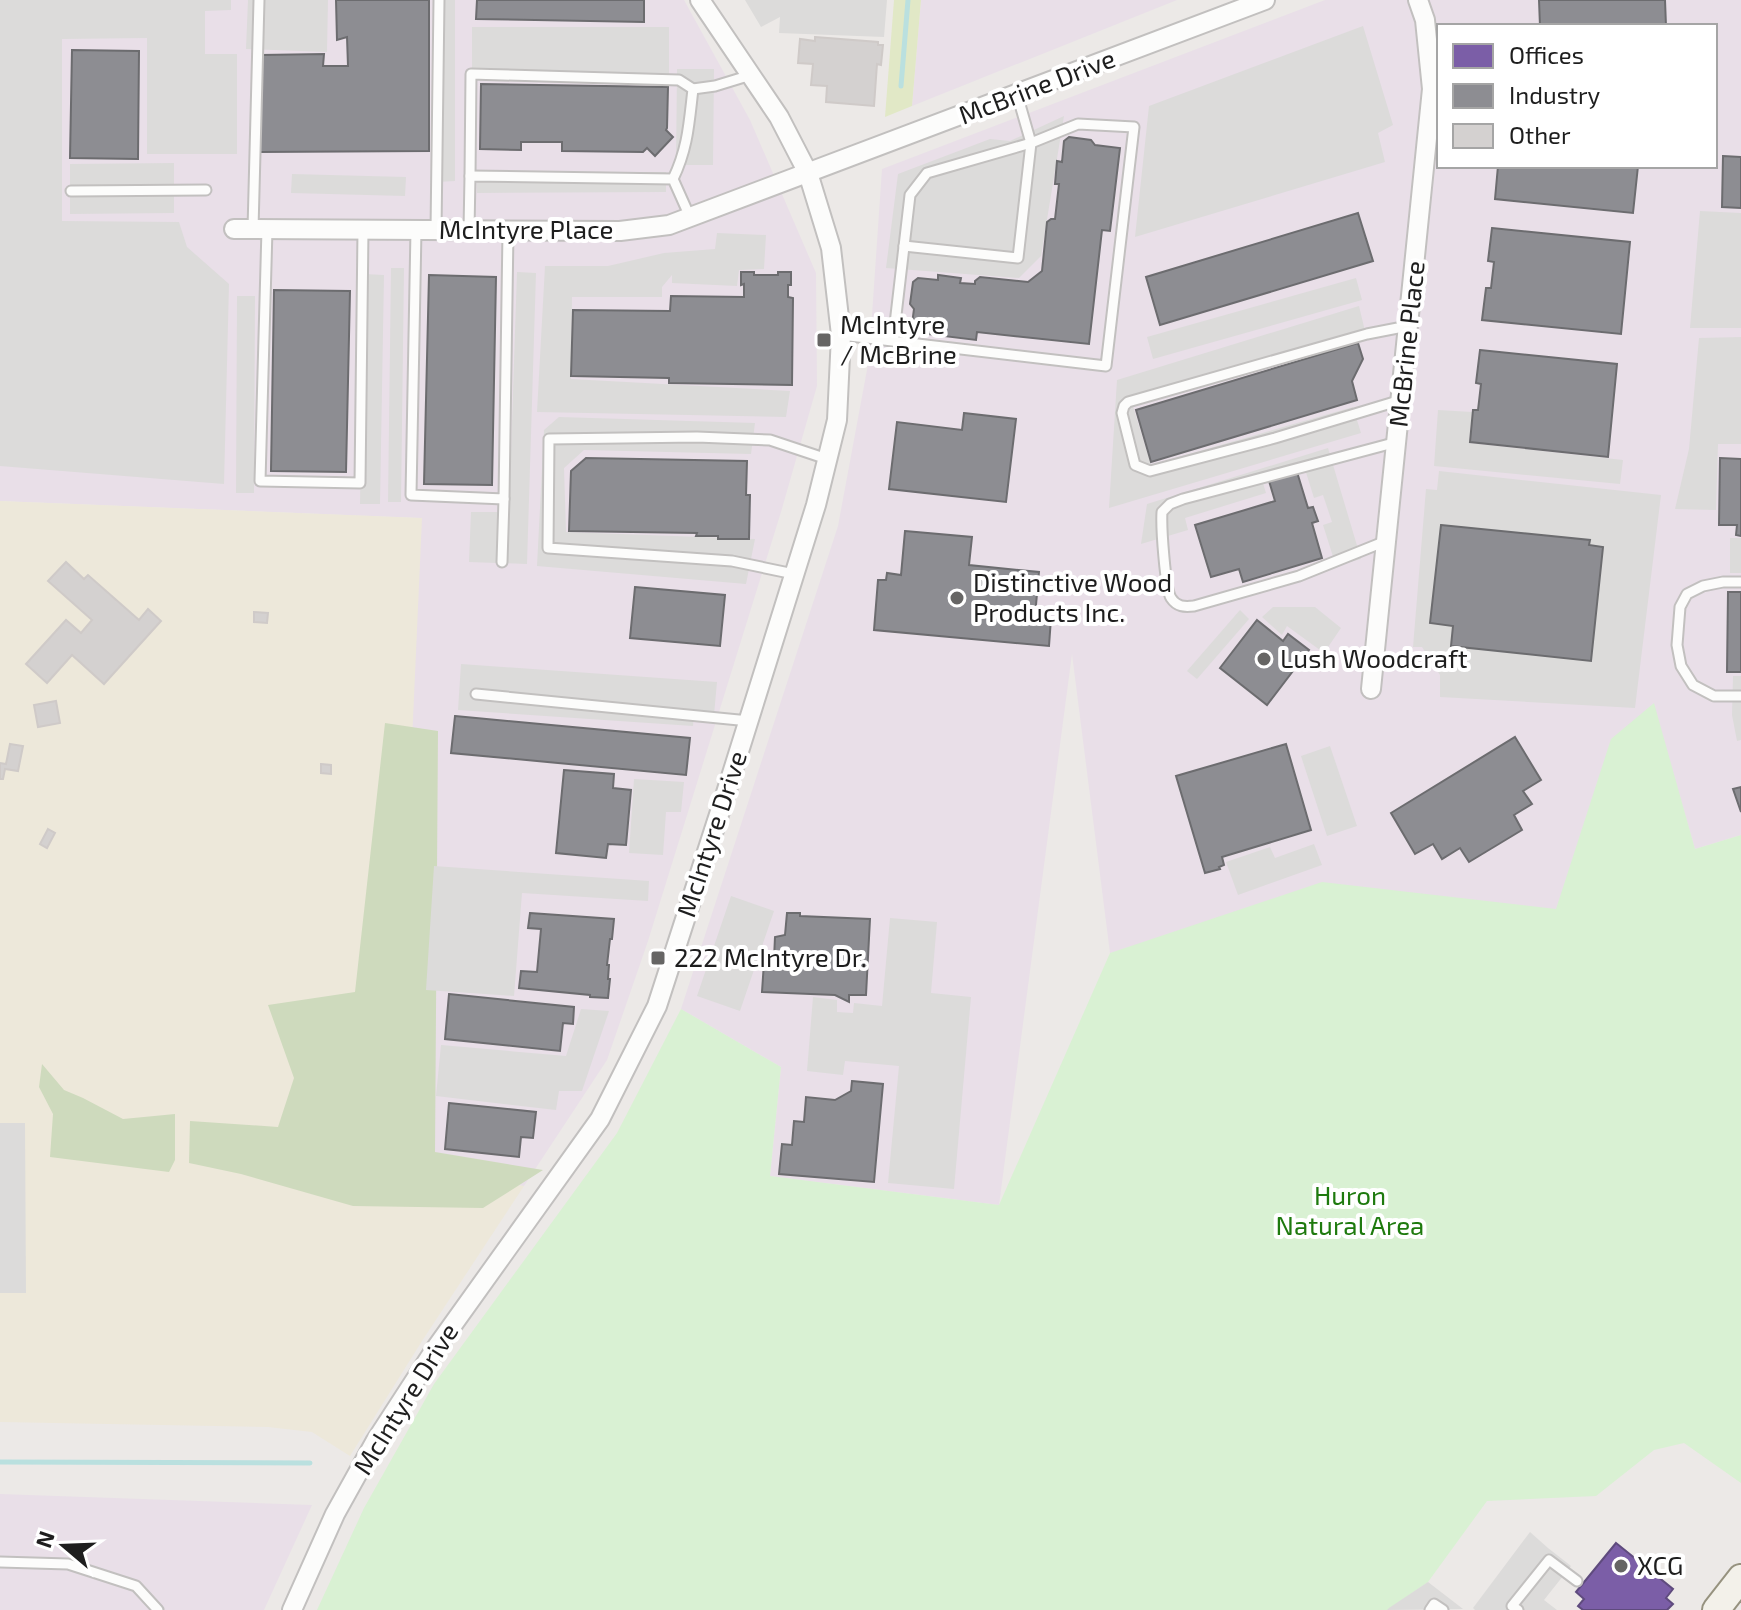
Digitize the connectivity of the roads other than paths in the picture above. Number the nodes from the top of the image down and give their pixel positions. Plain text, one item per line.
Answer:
1 (259, 0) edge
2 (439, 0) edge
3 (700, 0) edge
4 (1265, 0) edge
5 (1418, 0) edge
6 (751, 75) junction
7 (693, 89) junction
8 (1017, 94) junction
9 (1031, 143) junction
10 (808, 173) junction
11 (470, 176) junction
12 (673, 179) junction
13 (206, 190) dead end
14 (71, 191) dead end
15 (690, 217) junction
16 (251, 229) junction
17 (363, 230) junction
18 (416, 230) junction
19 (436, 230) junction
20 (469, 230) junction
21 (508, 231) junction
22 (904, 246) junction
23 (1408, 326) junction
24 (841, 335) junction
25 (893, 341) junction
26 (1401, 400) junction
27 (1397, 442) junction
28 (827, 459) junction
29 (504, 499) junction
30 (1386, 541) junction
31 (502, 562) dead end
32 (794, 574) junction
33 (1741, 582) edge
34 (1371, 689) dead end
35 (476, 694) dead end
36 (1741, 696) edge
37 (749, 721) junction
38 (0, 1562) edge
39 (1741, 1578) edge
40 (1577, 1581) dead end
41 (158, 1610) edge
42 (292, 1610) edge
43 (1430, 1610) edge
44 (1443, 1610) edge
45 (1518, 1610) edge
46 (1716, 1610) edge

1 - 16 lane
2 - 19 lane
3 - 6 street, McIntyre Drive
4 - 8 street, McBrine Drive
5 - 23 street, McBrine Place
6 - 7 lane
6 - 10 street, McIntyre Drive
7 - 11 lane
7 - 12 lane
8 - 9 lane
8 - 10 street, McBrine Drive
9 - 22 lane
9 - 22 lane
9 - 25 lane
10 - 15 street, McIntyre Place
10 - 24 street, McIntyre Drive
11 - 12 lane
11 - 20 lane
12 - 15 lane
13 - 14 lane
15 - 21 street, McIntyre Place
16 - 17 street, McIntyre Place
16 - 17 lane
17 - 18 street, McIntyre Place
18 - 19 street, McIntyre Place
18 - 29 lane
19 - 20 street, McIntyre Place
20 - 21 street, McIntyre Place
21 - 29 lane
22 - 25 lane
23 - 26 street, McBrine Place
23 - 26 lane
24 - 25 lane
24 - 28 street, McIntyre Drive
26 - 27 street, McBrine Place
27 - 30 street, McBrine Place
27 - 30 lane
28 - 32 street, McIntyre Drive
28 - 32 lane
29 - 31 lane
30 - 34 street, McBrine Place
32 - 37 street, McIntyre Drive
33 - 36 lane
35 - 37 lane
37 - 42 street, McIntyre Drive
38 - 41 lane
39 - 46 street
40 - 45 lane
43 - 44 lane

